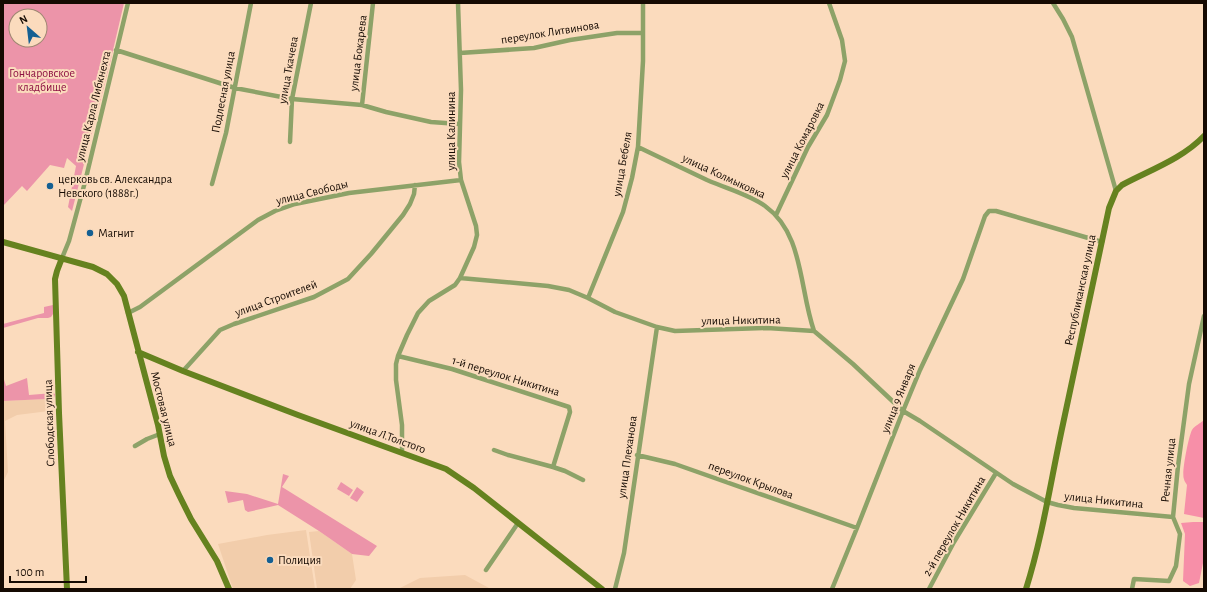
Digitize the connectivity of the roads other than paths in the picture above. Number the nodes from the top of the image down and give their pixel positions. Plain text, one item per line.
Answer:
1 (128, 3) edge
2 (251, 3) edge
3 (311, 3) edge
4 (373, 3) edge
5 (458, 3) edge
6 (643, 3) edge
7 (829, 3) edge
8 (1053, 3) edge
9 (643, 32) junction
10 (116, 50) junction
11 (460, 53) junction
12 (235, 88) junction
13 (292, 99) junction
14 (362, 105) junction
15 (460, 124) junction
16 (1204, 136) edge
17 (290, 142) dead end
18 (638, 147) junction
19 (461, 180) junction
20 (212, 184) dead end
21 (415, 185) junction
22 (1116, 191) junction
23 (776, 215) junction
24 (3, 242) edge
25 (1102, 242) junction
26 (62, 258) junction
27 (460, 278) junction
28 (588, 298) junction
29 (128, 313) junction
30 (1204, 316) edge
31 (657, 327) junction
32 (814, 331) junction
33 (138, 352) junction
34 (398, 356) junction
35 (183, 371) junction
36 (903, 411) junction
37 (160, 434) junction
38 (135, 446) dead end
39 (494, 450) dead end
40 (402, 453) junction
41 (638, 455) junction
42 (553, 467) junction
43 (996, 473) junction
44 (583, 480) dead end
45 (1047, 502) junction
46 (1173, 517) junction
47 (518, 523) junction
48 (857, 528) junction
49 (486, 570) dead end
50 (67, 589) edge
51 (228, 589) edge
52 (602, 589) edge
53 (615, 589) edge
54 (832, 589) edge
55 (929, 589) edge
56 (1026, 589) edge
57 (1132, 589) edge

1 - 10 street, улица Карла Либкнехта
2 - 12 street, Подлесная улица
3 - 13 street, улица Ткачева
4 - 14 street, улица Бокарева
5 - 11 street, улица Калинина
6 - 9 street, улица Бебеля
7 - 23 street, улица Комаровка
8 - 22 street
9 - 11 street, переулок Литвинова
9 - 18 street, улица Бебеля
10 - 12 street
10 - 26 street, улица Карла Либкнехта
11 - 15 street, улица Калинина
12 - 13 street
12 - 20 street, Подлесная улица
13 - 14 street
13 - 17 street, улица Ткачева
14 - 15 street
15 - 19 street, улица Калинина
16 - 22 street
18 - 23 street, улица Колмыковка
18 - 28 street, улица Бебеля
19 - 21 street, улица Свободы
19 - 27 street, улица Калинина
21 - 29 street, улица Свободы
21 - 35 street, улица Строителей
22 - 25 street, Республиканская улица
23 - 32 street, улица Колмыковка
24 - 26 street, Мостовая улица
25 - 36 street, улица 9 Января
25 - 45 street, Республиканская улица
26 - 29 street, Мостовая улица
26 - 50 street, Слободская улица
27 - 28 street, улица Никитина
27 - 34 street
28 - 31 street, улица Никитина
29 - 33 street, Мостовая улица
30 - 46 street, Речная улица
31 - 32 street, улица Никитина
31 - 41 street, улица Плеханова
32 - 36 street, улица Никитина
33 - 35 street, улица Л.Толстого
33 - 37 street, Мостовая улица
34 - 40 street
34 - 42 street, 1-й переулок Никитина
35 - 40 street, улица Л.Толстого
36 - 43 street, улица Никитина
36 - 48 street, улица 9 Января
37 - 38 street
37 - 51 street, Мостовая улица
39 - 42 street
40 - 47 street, улица Л.Толстого
41 - 48 street, переулок Крылова
41 - 53 street, улица Плеханова
42 - 44 street
43 - 45 street, улица Никитина
43 - 55 street, 2-й переулок Никитина
45 - 46 street, улица Никитина
45 - 56 street, Республиканская улица
46 - 57 street, Речная улица
47 - 49 street
47 - 52 street, улица Л.Толстого
48 - 54 street, улица 9 Января

